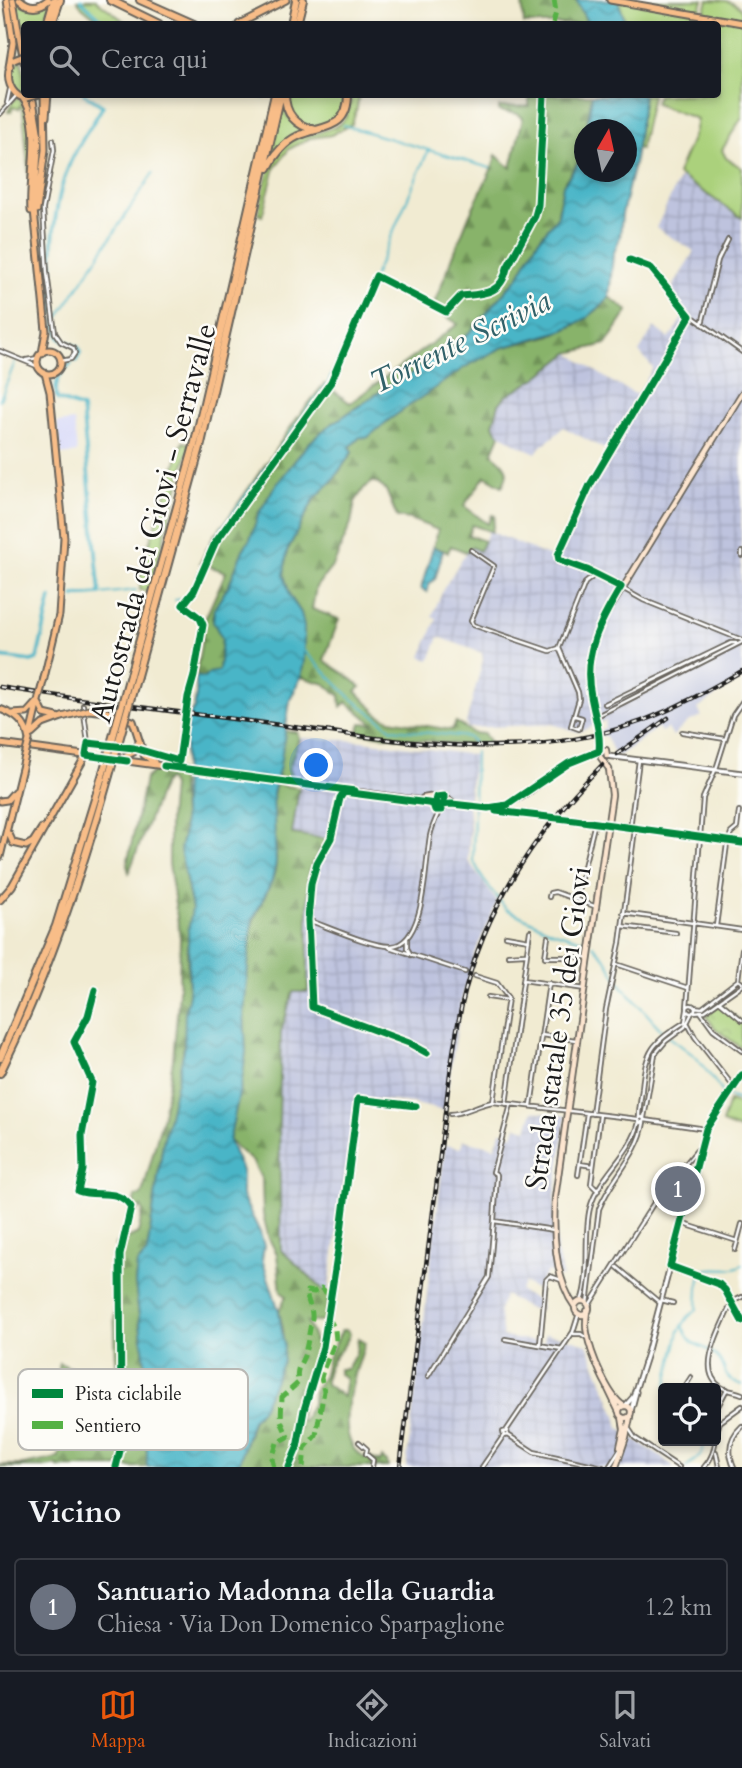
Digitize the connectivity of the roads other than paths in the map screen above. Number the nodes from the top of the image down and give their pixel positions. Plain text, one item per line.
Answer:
1 (7, 0) edge
2 (13, 0) edge
3 (20, 0) edge
4 (48, 0) edge
5 (54, 0) edge
6 (60, 0) edge
7 (110, 0) edge
8 (140, 0) edge
9 (286, 0) edge
10 (303, 0) edge
11 (610, 0) edge
12 (295, 2) edge
13 (164, 12) junction
14 (48, 21) edge
15 (53, 21) edge
16 (153, 21) edge
17 (175, 21) edge
18 (186, 21) edge
19 (245, 21) edge
20 (286, 21) edge
21 (291, 21) edge
22 (298, 21) edge
23 (742, 23) edge
24 (21, 44) edge
25 (21, 57) edge
26 (9, 67) junction
27 (10, 85) junction
28 (21, 94) edge
29 (21, 98) edge
30 (25, 98) edge
31 (25, 98) edge
32 (44, 98) edge
33 (268, 98) edge
34 (274, 98) edge
35 (282, 98) edge
36 (284, 98) edge
37 (348, 98) edge
38 (6, 106) junction
39 (0, 114) edge
40 (318, 130) junction
41 (266, 132) junction
42 (53, 141) dead end
43 (262, 179) junction
44 (37, 234) junction
45 (728, 240) dead end
46 (630, 260) dead end
47 (690, 316) junction
48 (702, 324) junction
49 (46, 331) junction
50 (0, 352) edge
51 (55, 352) junction
52 (742, 352) edge
53 (40, 355) junction
54 (23, 360) junction
55 (61, 361) junction
56 (39, 367) junction
57 (55, 372) junction
58 (45, 373) junction
59 (50, 392) junction
60 (742, 393) edge
61 (471, 550) dead end
62 (594, 576) junction
63 (621, 587) junction
64 (741, 642) edge
65 (559, 648) junction
66 (134, 675) junction
67 (39, 697) junction
68 (742, 702) edge
69 (605, 704) dead end
70 (83, 705) dead end
71 (0, 709) edge
72 (12, 714) junction
73 (575, 716) dead end
74 (62, 717) junction
75 (595, 718) junction
76 (682, 732) dead end
77 (725, 739) junction
78 (29, 740) junction
79 (139, 740) junction
80 (0, 746) edge
81 (19, 747) dead end
82 (32, 748) dead end
83 (67, 752) junction
84 (604, 754) junction
85 (86, 755) junction
86 (100, 757) junction
87 (117, 759) junction
88 (639, 760) junction
89 (164, 766) junction
90 (715, 769) junction
91 (78, 771) junction
92 (742, 773) edge
93 (106, 775) junction
94 (20, 779) junction
95 (336, 789) junction
96 (347, 790) junction
97 (340, 798) junction
98 (0, 801) edge
99 (440, 802) junction
100 (507, 805) junction
101 (488, 808) junction
102 (54, 811) junction
103 (739, 811) dead end
104 (512, 813) junction
105 (550, 816) dead end
106 (560, 818) dead end
107 (595, 822) junction
108 (9, 827) junction
109 (630, 828) junction
110 (635, 829) junction
111 (701, 839) junction
112 (727, 842) junction
113 (742, 843) edge
114 (0, 857) edge
115 (549, 897) dead end
116 (576, 899) junction
117 (0, 900) edge
118 (597, 907) junction
119 (624, 913) junction
120 (309, 920) junction
121 (694, 923) junction
122 (622, 926) junction
123 (716, 926) junction
124 (742, 930) edge
125 (530, 931) dead end
126 (676, 933) dead end
127 (506, 936) dead end
128 (548, 937) dead end
129 (407, 939) junction
130 (529, 940) junction
131 (402, 943) junction
132 (382, 945) junction
133 (742, 949) edge
134 (527, 954) junction
135 (590, 954) junction
136 (411, 955) junction
137 (508, 955) dead end
138 (616, 964) junction
139 (465, 972) dead end
140 (475, 976) dead end
141 (523, 980) junction
142 (549, 983) junction
143 (741, 983) edge
144 (688, 988) junction
145 (584, 989) junction
146 (488, 997) dead end
147 (508, 1000) junction
148 (719, 1001) junction
149 (687, 1009) junction
150 (693, 1011) junction
151 (700, 1011) junction
152 (742, 1020) edge
153 (688, 1024) junction
154 (541, 1035) junction
155 (577, 1041) junction
156 (742, 1051) edge
157 (427, 1053) dead end
158 (0, 1058) edge
159 (0, 1073) edge
160 (643, 1073) junction
161 (650, 1074) junction
162 (742, 1075) edge
163 (734, 1087) junction
164 (641, 1099) junction
165 (646, 1100) junction
166 (493, 1102) junction
167 (509, 1104) junction
168 (530, 1106) junction
169 (567, 1111) junction
170 (589, 1113) junction
171 (450, 1114) dead end
172 (600, 1115) junction
173 (641, 1120) junction
174 (706, 1129) junction
175 (702, 1144) junction
176 (580, 1164) junction
177 (593, 1166) junction
178 (579, 1175) dead end
179 (598, 1191) junction
180 (494, 1221) junction
181 (681, 1223) junction
182 (742, 1224) edge
183 (554, 1230) junction
184 (737, 1241) junction
185 (735, 1250) dead end
186 (616, 1266) junction
187 (670, 1266) junction
188 (564, 1281) junction
189 (742, 1297) edge
190 (594, 1298) junction
191 (661, 1301) junction
192 (732, 1302) junction
193 (578, 1303) junction
194 (673, 1303) dead end
195 (588, 1305) junction
196 (580, 1314) junction
197 (742, 1321) edge
198 (586, 1324) junction
199 (571, 1336) junction
200 (505, 1339) dead end
201 (588, 1339) junction
202 (540, 1344) junction
203 (562, 1349) junction
204 (428, 1376) dead end
205 (691, 1377) dead end
206 (639, 1381) junction
207 (687, 1383) edge
208 (607, 1385) junction
209 (727, 1390) junction
210 (742, 1394) edge
211 (721, 1401) edge
212 (625, 1406) junction
213 (742, 1406) edge
214 (619, 1412) junction
215 (630, 1414) junction
216 (622, 1418) junction
217 (742, 1426) edge
218 (628, 1430) junction
219 (506, 1434) junction
220 (359, 1441) dead end
221 (715, 1448) junction
222 (620, 1450) junction
223 (618, 1459) junction
224 (372, 1467) edge
225 (482, 1467) edge
226 (603, 1467) edge
227 (608, 1467) edge
228 (616, 1467) edge
229 (679, 1467) edge
230 (704, 1467) edge
231 (719, 1467) edge
232 (734, 1467) edge

1 - 26 main road
2 - 24 main road
3 - 4 highway
5 - 14 highway
6 - 15 highway
7 - 16 highway
8 - 13 highway
9 - 19 main road
10 - 22 highway
11 - 23 main road
12 - 20 highway
12 - 21 highway
13 - 17 highway
13 - 18 highway
25 - 26 main road, bridge
26 - 27 main road
27 - 28 main road
27 - 38 street
29 - 38 street
30 - 44 main road
31 - 44 main road
32 - 44 main road
33 - 41 highway
34 - 41 highway, Autostrada dei Giovi - Serravalle
35 - 43 highway, Autostrada dei Giovi - Serravalle
36 - 40 highway
37 - 40 highway
38 - 39 street
40 - 43 highway
41 - 66 highway, Autostrada dei Giovi - Serravalle
42 - 55 street
43 - 66 highway, Autostrada dei Giovi - Serravalle
44 - 49 main road
45 - 48 street
46 - 47 street
47 - 48 street
47 - 62 street
48 - 52 street
49 - 51 main road
49 - 53 main road
50 - 54 street
51 - 53 main road
51 - 55 main road
53 - 54 street
53 - 56 main road
54 - 56 street
55 - 57 main road
56 - 58 main road
57 - 58 main road
57 - 59 main road
58 - 59 main road
59 - 67 main road, bridge
60 - 63 main road, Strada statale 35 dei Giovi
61 - 65 street
62 - 63 street
62 - 65 street
63 - 64 street
63 - 75 main road, Strada statale 35 dei Giovi
64 - 69 street
64 - 75 street
65 - 73 street
66 - 93 highway, Autostrada dei Giovi - Serravalle, bridge
67 - 72 main road
67 - 74 main road
67 - 78 main road
68 - 77 street
70 - 85 street
71 - 72 main road
72 - 78 main road
74 - 78 main road
74 - 79 main road, bridge
75 - 84 main road, Strada statale 35 dei Giovi, bridge
76 - 77 street
77 - 90 street
78 - 94 main road, bridge
79 - 87 main road
79 - 89 main road
80 - 81 main road
82 - 83 main road
83 - 85 main road
83 - 91 main road
84 - 88 street
84 - 100 main road
84 - 118 main road, Strada statale 35 dei Giovi, bridge
85 - 86 main road
85 - 91 main road
86 - 87 main road
86 - 91 main road
87 - 89 main road
88 - 90 street
88 - 109 street
89 - 95 main road
90 - 92 street
90 - 111 street
91 - 102 main road
93 - 158 highway, Autostrada dei Giovi - Serravalle
93 - 159 highway, Autostrada dei Giovi - Serravalle
94 - 98 main road
94 - 108 main road
95 - 96 main road
95 - 97 street
96 - 97 street
96 - 99 main road
97 - 120 street
99 - 101 main road
99 - 129 street
100 - 101 main road
100 - 104 street
101 - 104 street
102 - 108 main road
102 - 117 main road
103 - 112 street
104 - 105 street
106 - 107 street
107 - 109 street
107 - 116 street
108 - 114 main road
109 - 110 street
110 - 111 street
110 - 119 street
111 - 112 street
111 - 121 street
112 - 113 street
112 - 123 street
115 - 116 street
116 - 118 street
118 - 135 main road, Strada statale 35 dei Giovi
119 - 121 street
119 - 122 street
120 - 132 street
120 - 157 street
121 - 123 street
121 - 144 street
122 - 126 street
122 - 138 street
123 - 124 street
125 - 130 street
127 - 130 street
128 - 135 street
129 - 131 street
129 - 136 street
130 - 134 street
131 - 132 street
131 - 136 street
132 - 136 street
133 - 143 street
134 - 137 street
134 - 141 street
135 - 145 main road, Strada statale 35 dei Giovi
136 - 139 street
138 - 144 street
138 - 170 street
140 - 147 street
141 - 142 street
141 - 167 street
142 - 145 street
142 - 154 street
143 - 148 street
143 - 150 street
144 - 149 street
145 - 155 main road, Strada statale 35 dei Giovi
146 - 147 street
147 - 166 street
148 - 151 street
148 - 152 street
149 - 150 street
149 - 150 street
149 - 160 street
150 - 151 street
150 - 153 street
151 - 156 street
153 - 161 street
153 - 163 street
154 - 155 street
154 - 168 street
155 - 169 main road, Strada statale 35 dei Giovi
160 - 161 street
160 - 164 street
161 - 165 street
162 - 163 street
163 - 174 street
164 - 165 street
164 - 173 street
165 - 173 street
166 - 167 street
166 - 171 street
167 - 168 street
167 - 180 street
168 - 169 street
169 - 170 street
169 - 183 main road, Strada statale 35 dei Giovi
170 - 172 street
170 - 176 street
172 - 173 street
172 - 177 street
173 - 174 street
173 - 179 street
173 - 195 street
174 - 175 street
175 - 181 street
175 - 186 street
176 - 177 street
176 - 178 street
177 - 179 street
179 - 193 street
180 - 183 street
180 - 204 street
181 - 184 street
181 - 187 street
182 - 184 street
183 - 188 main road, Strada statale 35 dei Giovi
184 - 185 street
186 - 190 street
186 - 191 street
187 - 191 street
187 - 192 street
188 - 193 main road, Strada statale 35 dei Giovi
188 - 202 street
189 - 192 street
190 - 195 street
190 - 195 street
191 - 194 street
191 - 206 street
192 - 197 street
192 - 209 street
193 - 195 main road
193 - 196 main road, Strada statale 35 dei Giovi
195 - 196 main road
195 - 198 main road
196 - 198 main road
196 - 199 street
198 - 201 main road
199 - 201 street
199 - 203 street
200 - 202 street
201 - 208 main road
202 - 203 street
203 - 219 street
205 - 207 street
206 - 212 street
206 - 215 street
208 - 212 main road
208 - 214 main road
209 - 210 street
209 - 211 street
212 - 214 main road
212 - 215 main road
213 - 221 street
214 - 216 main road
215 - 216 main road
215 - 218 main road
216 - 218 main road
217 - 232 street
218 - 222 main road
218 - 223 main road
218 - 229 street
219 - 225 street
219 - 226 street
220 - 224 street
221 - 230 street
221 - 231 street
222 - 223 main road
222 - 227 street
223 - 228 main road

